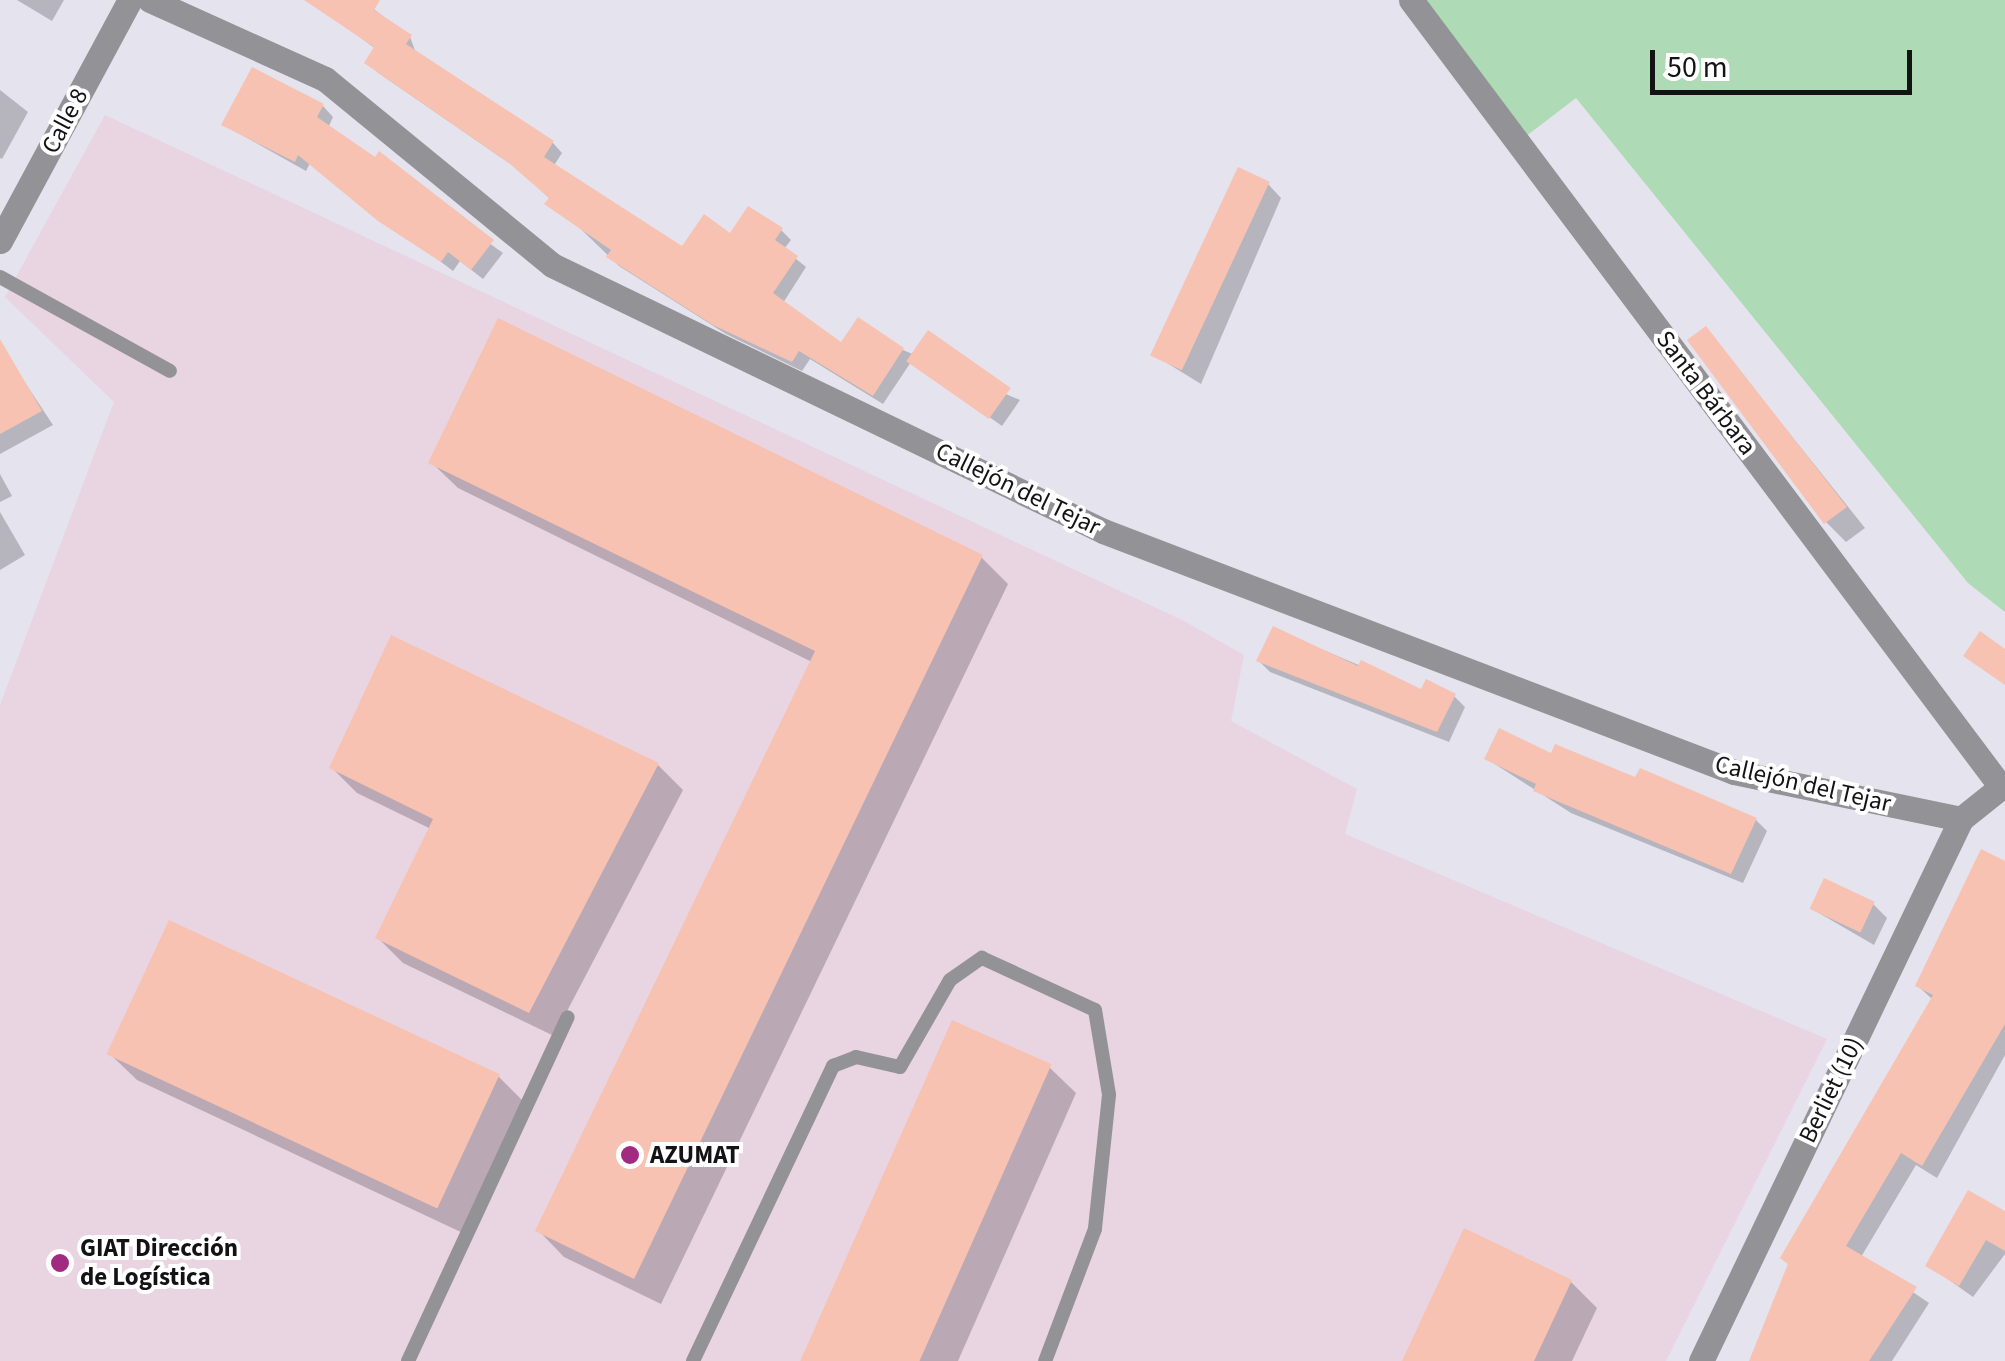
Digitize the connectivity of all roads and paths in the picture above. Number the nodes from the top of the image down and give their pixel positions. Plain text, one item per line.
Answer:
1 (130, 0) edge
2 (150, 0) edge
3 (1411, 0) edge
4 (0, 242) edge
5 (0, 277) edge
6 (170, 371) dead end
7 (2003, 785) edge
8 (1961, 819) junction
9 (568, 1017) dead end
10 (408, 1361) edge
11 (693, 1361) edge
12 (1045, 1361) edge
13 (1701, 1361) edge

1 - 4 street, Calle 8
2 - 8 street, Callejón del Tejar
3 - 7 street, Santa Bárbara
5 - 6 lane
7 - 8 street, Santa Bárbara
8 - 13 street, Berliet (10)
9 - 10 lane
11 - 12 lane

